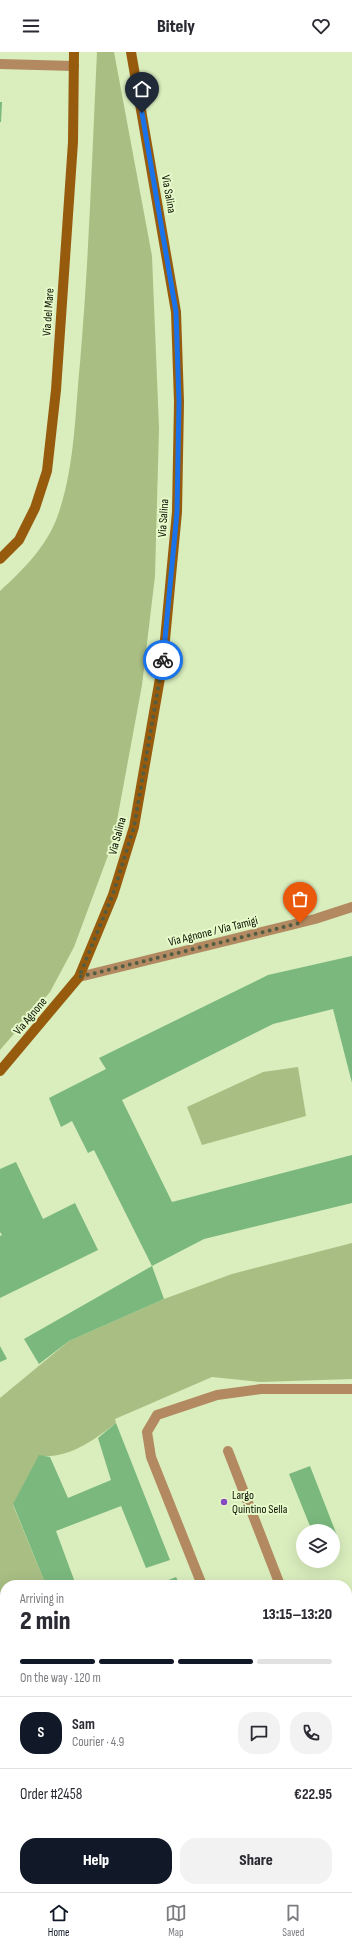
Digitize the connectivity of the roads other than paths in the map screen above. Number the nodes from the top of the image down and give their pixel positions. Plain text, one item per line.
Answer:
1 (74, 52) edge
2 (131, 52) edge
3 (0, 64) edge
4 (74, 66) junction
5 (0, 559) edge
6 (352, 907) edge
7 (79, 977) junction
8 (0, 1071) edge
9 (352, 1389) edge
10 (228, 1451) dead end
11 (200, 1580) edge
12 (278, 1580) edge

1 - 4 main road, Via del Mare
2 - 7 main road, Via Salina
3 - 4 street
4 - 5 main road, Via del Mare
6 - 7 street, Via Agnone / Via Tamigi
7 - 8 main road, Via Agnone
9 - 11 street
10 - 12 street

